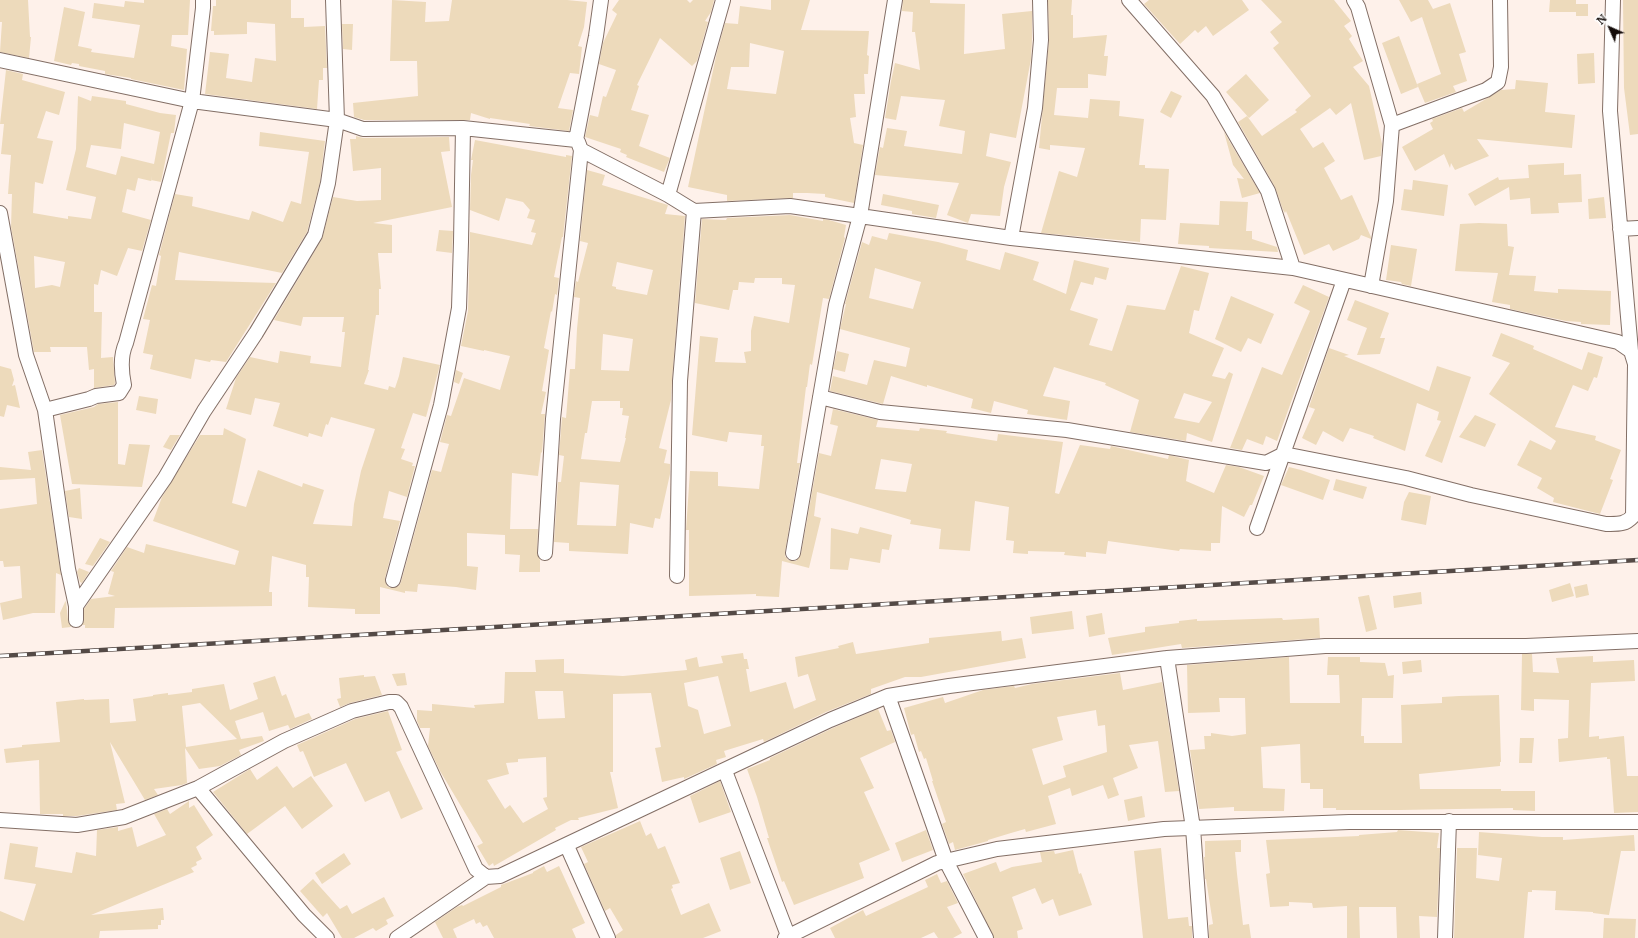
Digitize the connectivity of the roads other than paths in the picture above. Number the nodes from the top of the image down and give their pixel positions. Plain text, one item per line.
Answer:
1 (203, 0) edge
2 (333, 0) edge
3 (601, 0) edge
4 (723, 0) edge
5 (895, 0) edge
6 (1040, 0) edge
7 (1129, 0) edge
8 (1354, 0) edge
9 (1500, 0) edge
10 (1613, 0) edge
11 (0, 60) edge
12 (192, 101) junction
13 (337, 120) junction
14 (1392, 125) junction
15 (463, 128) junction
16 (579, 145) junction
17 (668, 195) junction
18 (694, 211) junction
19 (0, 213) edge
20 (860, 216) junction
21 (1638, 228) edge
22 (1620, 229) junction
23 (1011, 238) junction
24 (1293, 268) junction
25 (1344, 280) junction
26 (1371, 286) junction
27 (1631, 351) junction
28 (820, 397) junction
29 (45, 410) junction
30 (1636, 435) edge
31 (1284, 454) junction
32 (1257, 528) dead end
33 (792, 552) dead end
34 (545, 553) dead end
35 (677, 576) dead end
36 (393, 580) dead end
37 (76, 606) junction
38 (76, 620) dead end
39 (1638, 641) edge
40 (1167, 658) junction
41 (888, 696) junction
42 (725, 771) junction
43 (198, 788) junction
44 (0, 820) edge
45 (1449, 821) junction
46 (1638, 822) edge
47 (1193, 828) junction
48 (566, 846) junction
49 (946, 861) junction
50 (486, 877) junction
51 (788, 937) edge
52 (327, 938) edge
53 (397, 938) edge
54 (608, 938) edge
55 (986, 938) edge
56 (1201, 938) edge
57 (1445, 938) edge

1 - 12 street
2 - 13 street
3 - 16 street
4 - 17 street
5 - 20 street
6 - 23 street
7 - 24 street
8 - 14 street
9 - 14 street
10 - 22 street
11 - 12 street
12 - 13 street
12 - 29 street
13 - 15 street
13 - 37 street
14 - 26 street
15 - 16 street
15 - 36 street
16 - 17 street
16 - 34 street
17 - 18 street
18 - 20 street
18 - 35 street
19 - 29 street
20 - 23 street
20 - 28 street
21 - 22 street
22 - 27 street
23 - 24 street
24 - 25 street
25 - 26 street
25 - 31 street
26 - 27 street
27 - 30 street
28 - 31 street
28 - 33 street
29 - 37 street
30 - 31 street
31 - 32 street
37 - 38 street
39 - 40 street
40 - 41 street
40 - 47 street
41 - 42 street
41 - 49 street
42 - 48 street
42 - 51 street
43 - 44 street
43 - 50 street
43 - 52 street
45 - 46 street
45 - 47 street
45 - 57 street
47 - 49 street
47 - 56 street
48 - 50 street
48 - 54 street
49 - 51 street
49 - 55 street
50 - 53 street

